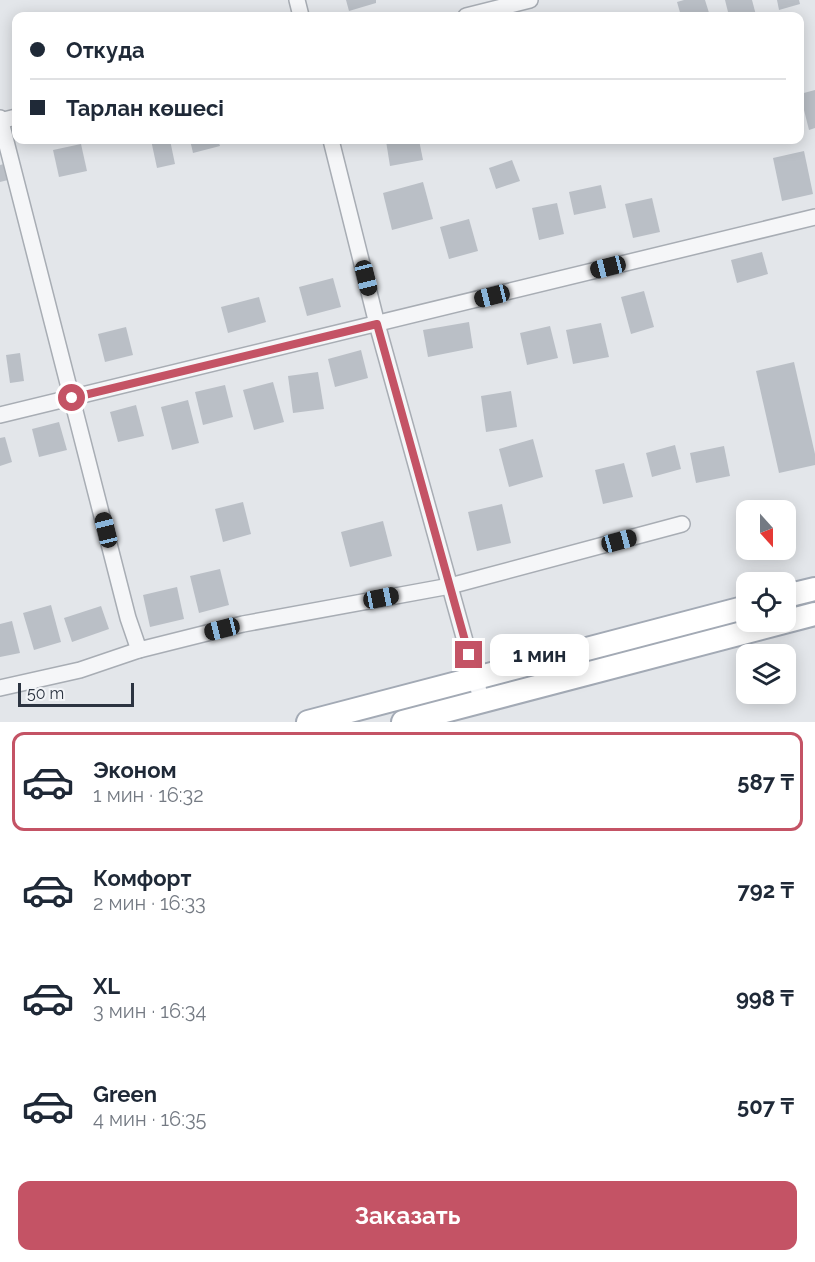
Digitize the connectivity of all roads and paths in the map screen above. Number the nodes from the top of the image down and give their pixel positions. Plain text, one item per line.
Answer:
1 (530, 0) edge
2 (482, 12) edge
3 (0, 120) edge
4 (333, 144) edge
5 (815, 217) edge
6 (377, 324) junction
7 (72, 398) junction
8 (0, 415) edge
9 (682, 524) dead end
10 (450, 586) junction
11 (815, 589) edge
12 (796, 594) edge
13 (736, 610) edge
14 (815, 614) edge
15 (139, 650) junction
16 (475, 678) junction
17 (0, 688) edge
18 (482, 702) junction
19 (308, 722) edge
20 (403, 722) edge

1 - 2 street
3 - 7 street
4 - 6 street
5 - 6 street
6 - 7 street
6 - 10 street
7 - 8 street
7 - 15 street
9 - 10 street
10 - 15 street
10 - 16 street
11 - 12 main road
13 - 16 main road
14 - 18 main road
15 - 17 street
16 - 18 street
16 - 19 main road
18 - 20 main road

